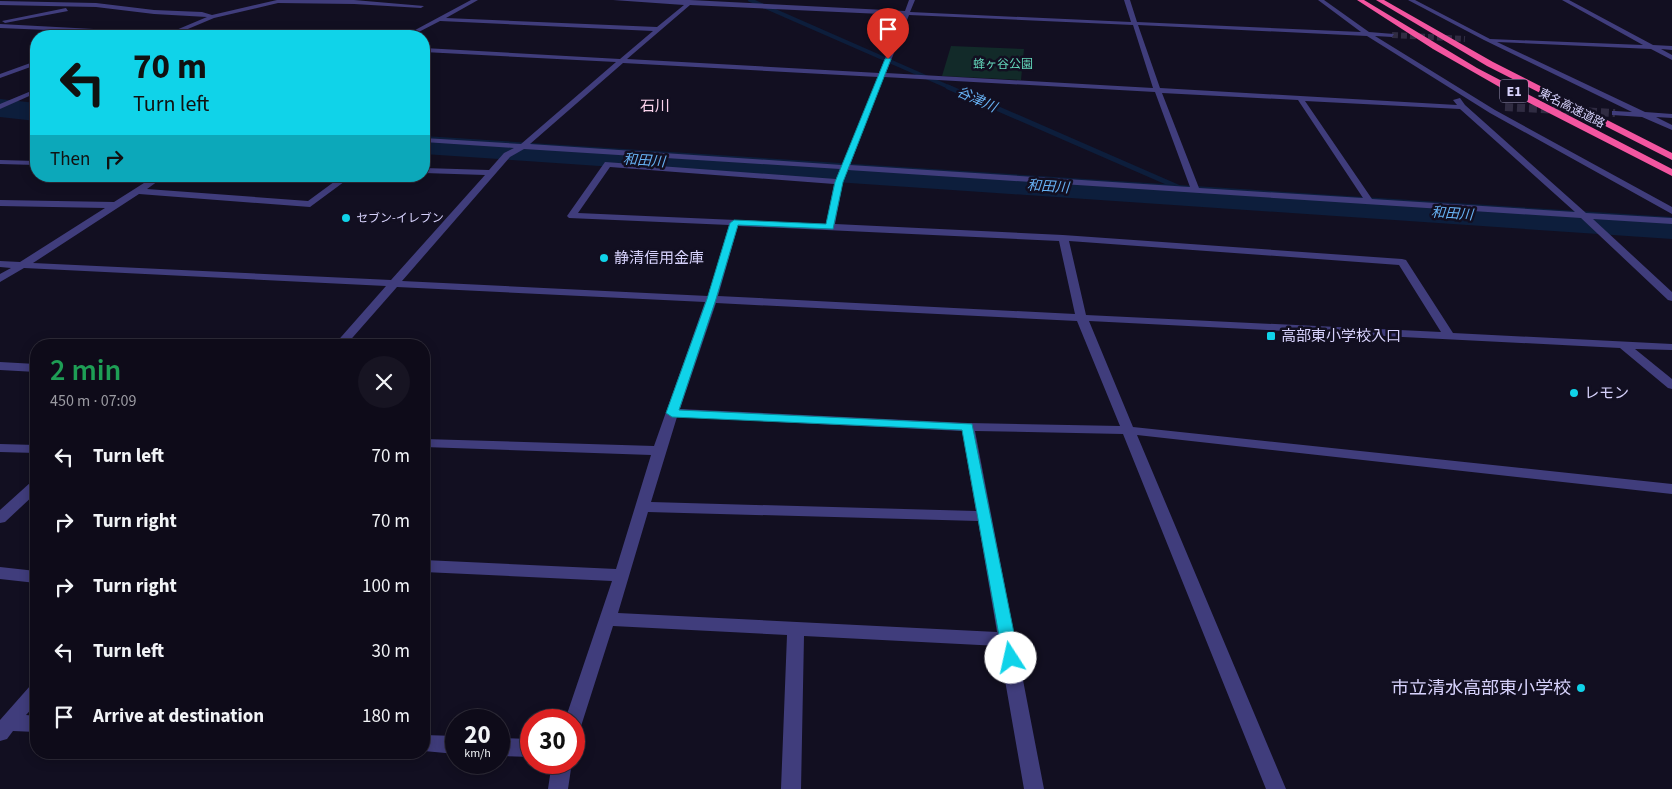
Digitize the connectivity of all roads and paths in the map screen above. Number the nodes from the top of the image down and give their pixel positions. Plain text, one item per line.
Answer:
1 (121, 0) edge
2 (475, 0) edge
3 (616, 0) edge
4 (912, 0) edge
5 (1127, 0) edge
6 (1321, 0) edge
7 (1360, 0) edge
8 (1380, 0) edge
9 (1411, 0) edge
10 (1565, 0) edge
11 (282, 1) edge
12 (690, 2) edge
13 (0, 3) edge
14 (96, 5) junction
15 (420, 6) dead end
16 (907, 13) junction
17 (212, 17) junction
18 (440, 18) junction
19 (1135, 23) junction
20 (0, 24) edge
21 (658, 29) junction
22 (83, 30) edge
23 (181, 30) edge
24 (418, 30) edge
25 (1366, 34) junction
26 (1392, 35) tunnel mouth
27 (1472, 39) tunnel mouth
28 (1486, 40) junction
29 (1651, 47) junction
30 (1672, 48) edge
31 (430, 50) edge
32 (1672, 58) edge
33 (624, 61) junction
34 (30, 65) edge
35 (14, 71) junction
36 (30, 72) edge
37 (882, 75) junction
38 (0, 76) edge
39 (1448, 85) junction
40 (1157, 89) junction
41 (30, 94) edge
42 (1299, 97) junction
43 (1480, 105) junction
44 (1, 106) edge
45 (1496, 106) tunnel mouth
46 (1462, 107) junction
47 (1615, 113) tunnel mouth
48 (1644, 115) junction
49 (1672, 116) edge
50 (1672, 128) edge
51 (430, 141) edge
52 (520, 149) junction
53 (1672, 157) edge
54 (0, 162) edge
55 (30, 162) edge
56 (844, 168) junction
57 (430, 170) edge
58 (492, 173) junction
59 (1672, 173) edge
60 (152, 182) edge
61 (340, 182) edge
62 (839, 182) junction
63 (1196, 190) junction
64 (138, 191) junction
65 (1370, 202) junction
66 (0, 203) edge
67 (116, 205) junction
68 (1672, 211) edge
69 (1582, 215) junction
70 (1672, 221) edge
71 (734, 223) junction
72 (830, 227) junction
73 (1062, 238) junction
74 (0, 264) edge
75 (22, 265) junction
76 (0, 279) edge
77 (395, 284) junction
78 (1672, 298) edge
79 (712, 299) junction
80 (1081, 316) junction
81 (1449, 335) junction
82 (345, 339) edge
83 (1622, 344) junction
84 (1672, 347) edge
85 (0, 366) edge
86 (30, 368) edge
87 (1672, 385) edge
88 (672, 413) junction
89 (968, 427) junction
90 (1126, 430) junction
91 (430, 443) edge
92 (0, 448) edge
93 (30, 449) edge
94 (659, 451) junction
95 (1672, 489) edge
96 (30, 490) edge
97 (642, 507) junction
98 (984, 516) junction
99 (0, 518) edge
100 (430, 566) edge
101 (0, 573) edge
102 (622, 575) junction
103 (30, 576) edge
104 (607, 619) junction
105 (796, 628) junction
106 (1007, 639) junction
107 (30, 698) edge
108 (578, 709) edge
109 (30, 725) edge
110 (4, 728) edge
111 (430, 743) edge
112 (445, 744) edge
113 (560, 774) edge
114 (558, 789) edge
115 (791, 789) edge
116 (1034, 789) edge
117 (1276, 789) edge

1 - 14 street
2 - 18 street
3 - 12 street
4 - 16 street
5 - 19 street
6 - 25 street
7 - 59 highway, 東名高速道路 / E1
8 - 53 highway, 東名高速道路 / E1
9 - 28 street
10 - 29 street
11 - 15 street
11 - 17 street
12 - 16 street
12 - 21 street
13 - 14 street
14 - 17 street
14 - 20 street
16 - 19 street
16 - 37 street
17 - 23 street
18 - 21 street
18 - 24 street
19 - 25 street
19 - 40 street
20 - 22 street
21 - 33 street
25 - 26 street
25 - 39 street
27 - 28 street
28 - 29 street
28 - 48 street
29 - 30 street
29 - 32 street
31 - 33 street
33 - 37 street
33 - 52 street
34 - 35 street
35 - 36 street
35 - 38 street
37 - 40 street
37 - 56 street
39 - 43 street
39 - 46 street
40 - 42 street
40 - 63 street
41 - 44 street
42 - 46 street
42 - 65 street
43 - 45 street
43 - 68 street
46 - 69 street
47 - 48 street
48 - 49 street
48 - 50 street
51 - 52 street
52 - 56 street
52 - 58 street
54 - 55 street
56 - 62 street
56 - 63 street
57 - 58 street
58 - 77 street
60 - 64 street
61 - 64 street
62 - 71 street
62 - 72 street
63 - 65 street
64 - 67 street
65 - 69 street
66 - 67 street
67 - 75 street
69 - 70 street
69 - 78 street
71 - 72 street
71 - 79 street
72 - 73 street
73 - 80 street
73 - 81 street
74 - 75 street
75 - 76 street
75 - 77 street
77 - 79 street
77 - 82 street
79 - 80 street
79 - 88 street
80 - 81 street
80 - 90 street
81 - 83 street
83 - 84 street
83 - 87 street
85 - 86 street
88 - 89 street
88 - 94 street
89 - 90 street
89 - 98 street
90 - 95 street
90 - 117 street
91 - 94 street
92 - 93 street
94 - 97 street
96 - 99 street
97 - 98 street
97 - 102 street
98 - 106 street
100 - 102 street
101 - 103 street
102 - 104 street
104 - 105 street
104 - 108 street
105 - 106 street
105 - 115 street
106 - 116 street
107 - 110 street
109 - 110 street
111 - 112 street
113 - 114 street

